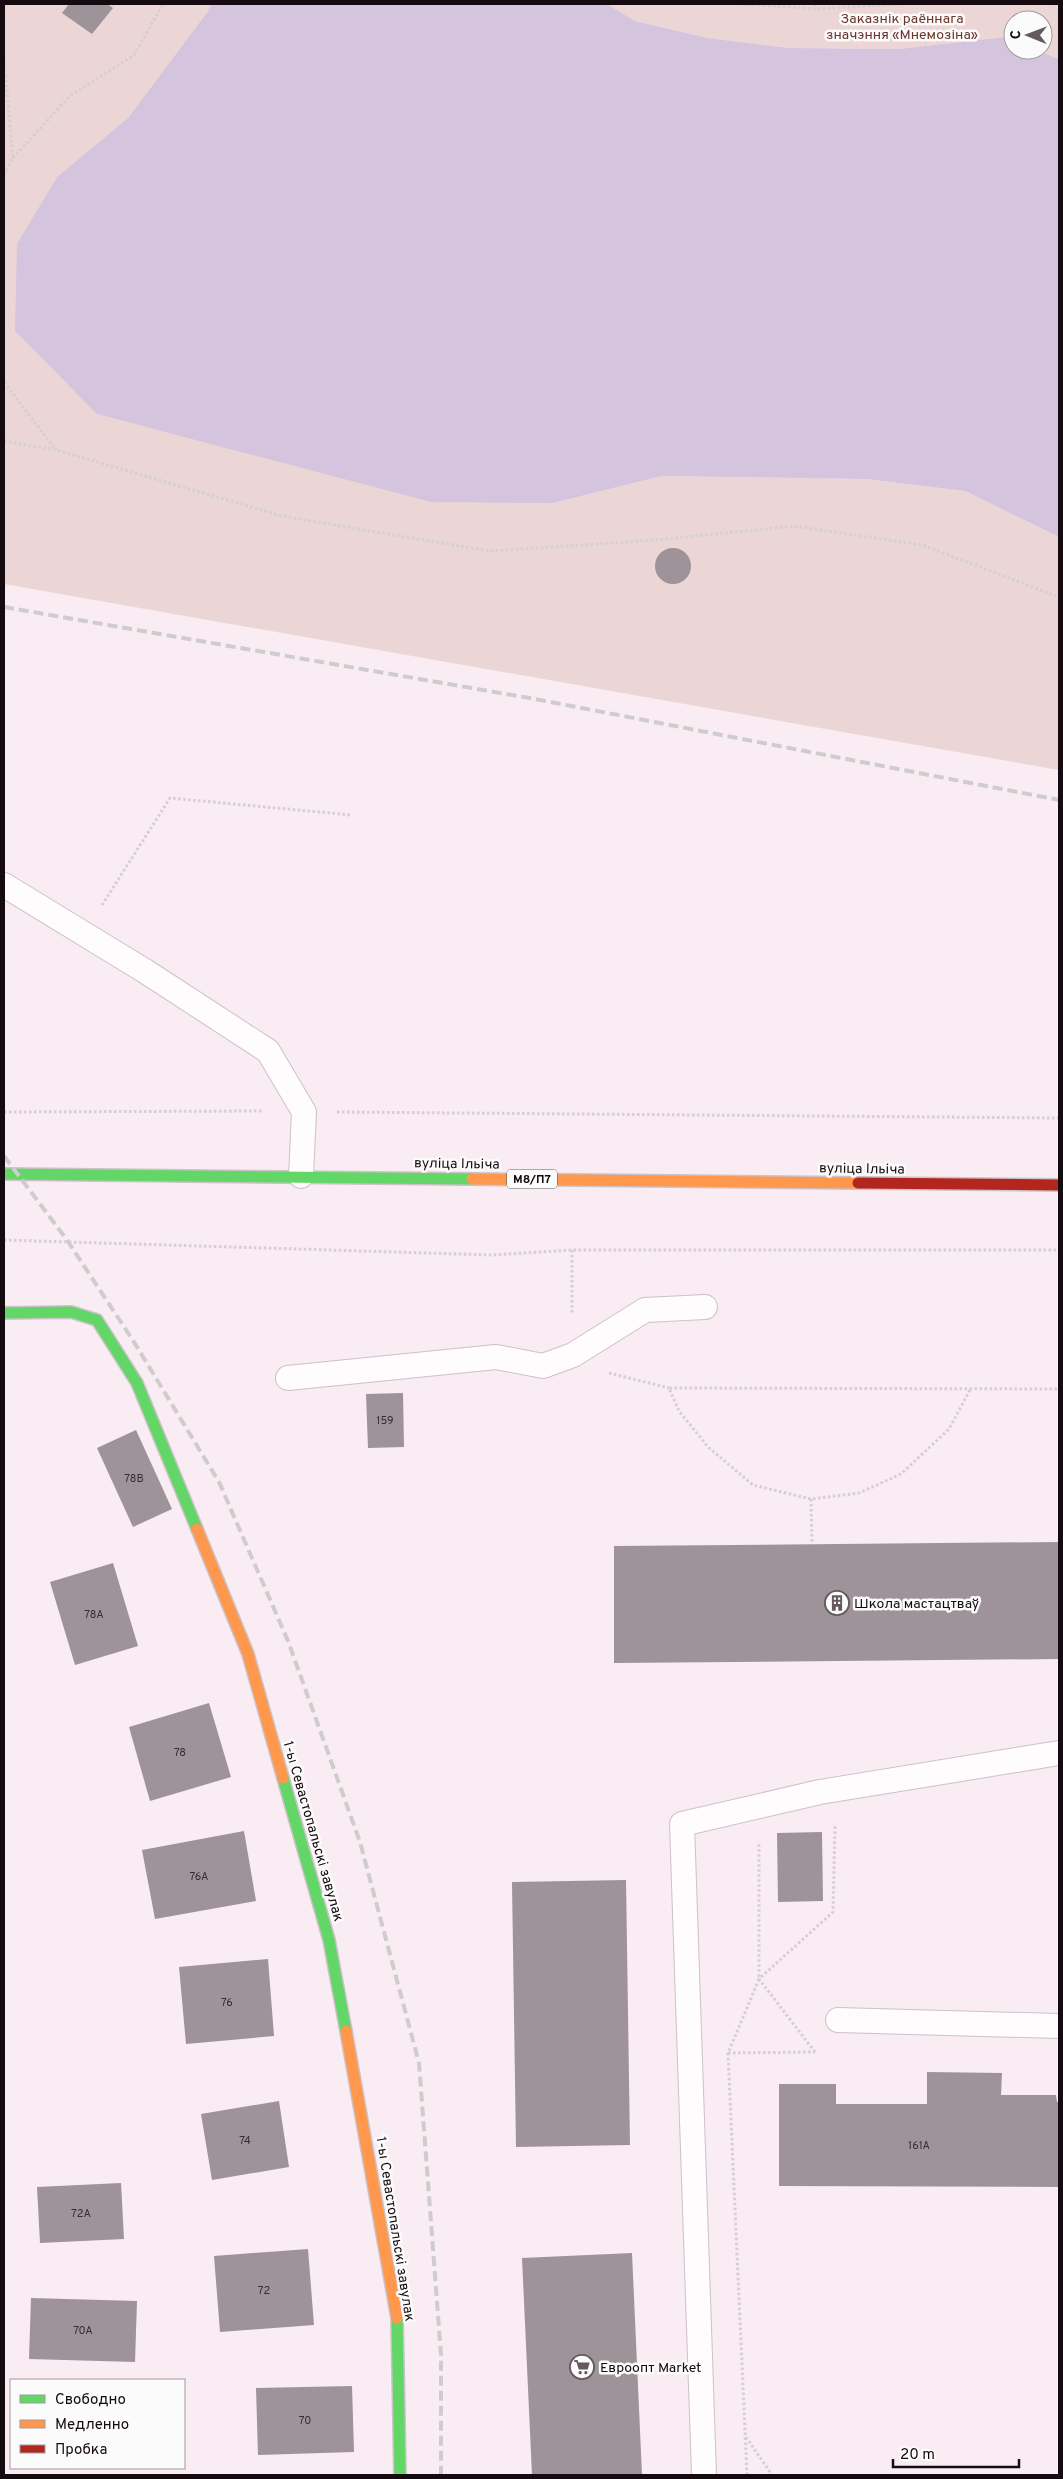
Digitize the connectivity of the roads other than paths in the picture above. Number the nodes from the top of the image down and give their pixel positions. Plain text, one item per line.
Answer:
1 (4, 885) edge
2 (4, 1174) edge
3 (301, 1176) junction
4 (1059, 1185) edge
5 (705, 1307) dead end
6 (4, 1313) edge
7 (288, 1378) dead end
8 (1059, 1752) edge
9 (838, 2020) road end
10 (1059, 2026) edge
11 (400, 2475) edge
12 (704, 2475) edge

1 - 3 lane
2 - 3 street, вуліца Ільіча / М8/П7
3 - 4 street, вуліца Ільіча / М8/П7
5 - 7 lane
6 - 11 street, 1-ы Севастопальскі завулак
8 - 12 lane
9 - 10 lane

